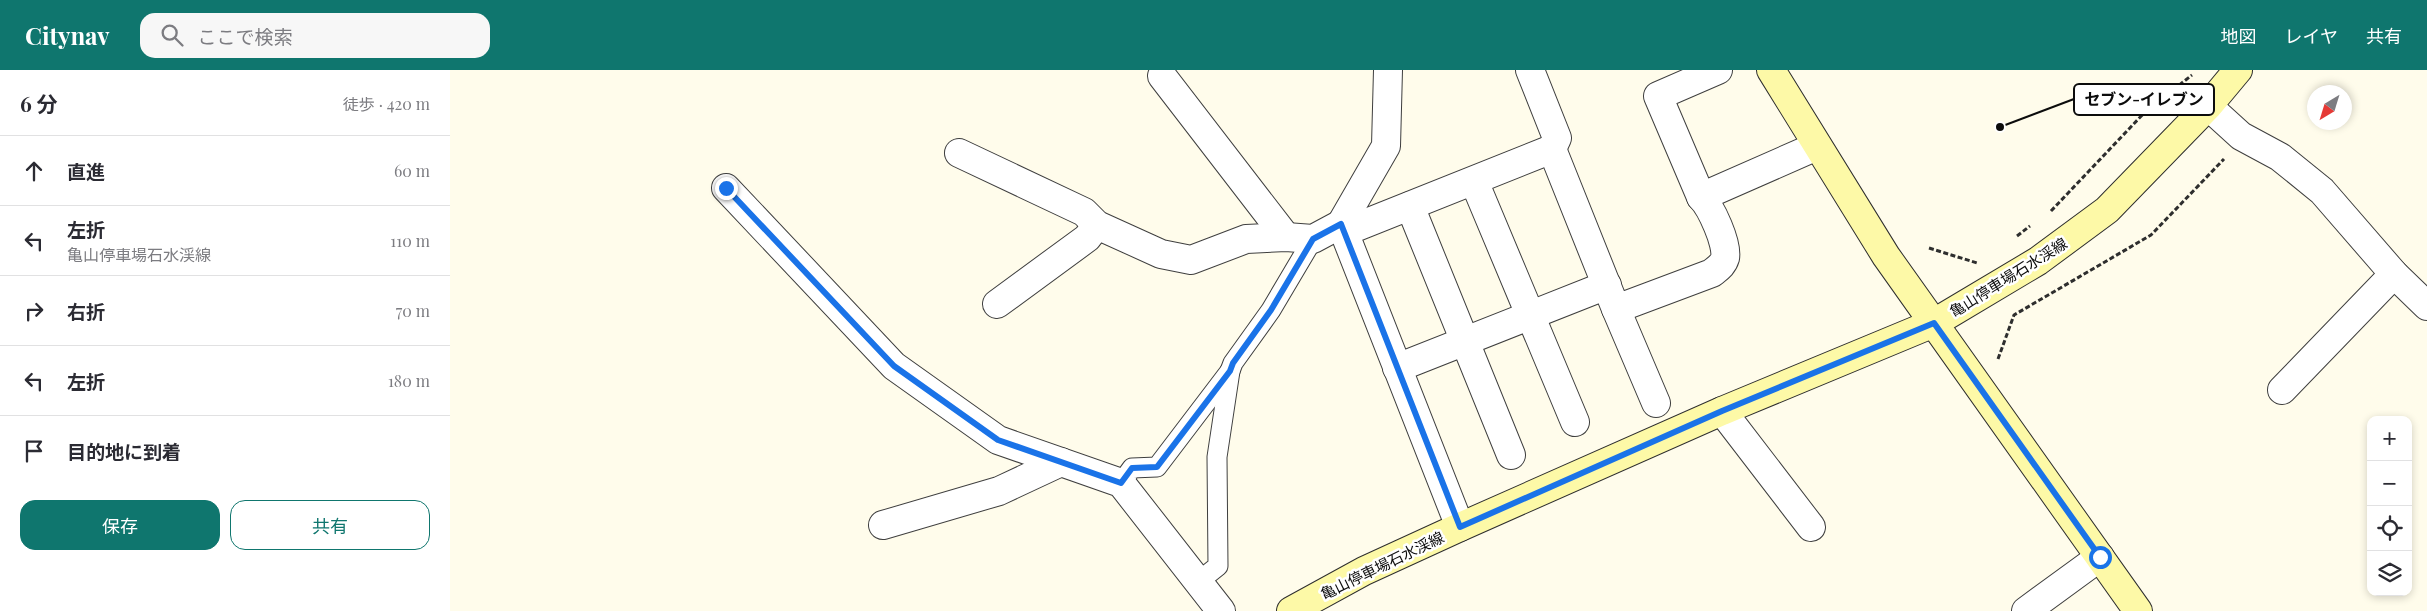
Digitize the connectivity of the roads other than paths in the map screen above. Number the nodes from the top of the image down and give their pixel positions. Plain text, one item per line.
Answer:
1 (1388, 70) edge
2 (1530, 70) edge
3 (1718, 70) edge
4 (1770, 70) edge
5 (2238, 70) edge
6 (1162, 76) dead end
7 (2208, 106) junction
8 (1817, 146) junction
9 (1552, 148) junction
10 (958, 153) dead end
11 (1474, 181) junction
12 (726, 188) dead end
13 (1701, 197) junction
14 (1410, 206) junction
15 (1097, 226) junction
16 (1342, 228) junction
17 (1286, 237) junction
18 (1313, 239) junction
19 (2394, 274) junction
20 (1611, 297) junction
21 (997, 304) dead end
22 (2427, 306) edge
23 (1529, 316) junction
24 (1934, 323) junction
25 (1464, 341) junction
26 (1397, 368) junction
27 (1230, 371) junction
28 (2282, 390) dead end
29 (1656, 404) dead end
30 (1722, 411) junction
31 (1575, 422) dead end
32 (1511, 455) dead end
33 (1061, 462) junction
34 (1121, 483) junction
35 (883, 525) dead end
36 (1460, 527) junction
37 (1811, 527) dead end
38 (2100, 557) junction
39 (1198, 582) junction
40 (1220, 611) edge
41 (1291, 611) edge
42 (2026, 611) edge
43 (2138, 611) edge

1 - 16 street
2 - 9 street
3 - 13 street
4 - 8 main road
5 - 7 main road, 亀山停車場石水渓線
6 - 17 street
7 - 19 street
7 - 24 main road, 亀山停車場石水渓線
8 - 13 street
8 - 24 main road
9 - 11 street
9 - 20 street
10 - 15 street
11 - 14 street
11 - 23 street
12 - 33 street
13 - 20 street
14 - 16 street
14 - 25 street
15 - 17 street
15 - 21 street
16 - 18 street
16 - 26 street
17 - 18 street
18 - 27 lane
19 - 22 street
19 - 28 street
20 - 23 street
20 - 29 street
23 - 25 street
23 - 31 street
24 - 30 main road, 亀山停車場石水渓線
24 - 38 main road
25 - 26 street
25 - 32 street
26 - 36 street
27 - 34 lane
27 - 39 lane
30 - 36 main road, 亀山停車場石水渓線
30 - 37 street
33 - 34 street
33 - 35 street
34 - 39 street
36 - 41 main road, 亀山停車場石水渓線
38 - 42 street
38 - 43 main road
39 - 40 street

